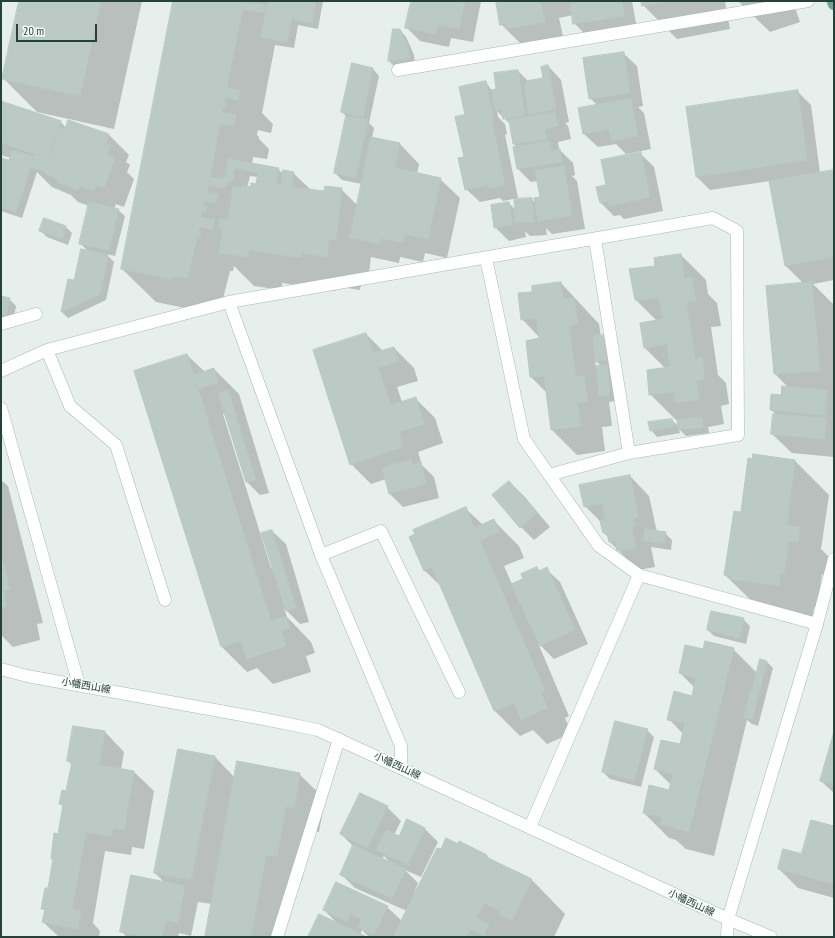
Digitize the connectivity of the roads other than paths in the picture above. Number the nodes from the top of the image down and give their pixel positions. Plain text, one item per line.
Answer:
1 (808, 1) edge
2 (833, 1) edge
3 (834, 4) edge
4 (398, 70) dead end
5 (595, 239) junction
6 (486, 258) junction
7 (229, 302) junction
8 (36, 314) dead end
9 (1, 324) edge
10 (47, 350) junction
11 (1, 371) edge
12 (1, 408) edge
13 (629, 453) junction
14 (549, 475) junction
15 (321, 555) junction
16 (834, 560) edge
17 (639, 575) junction
18 (165, 600) dead end
19 (817, 624) junction
20 (1, 668) edge
21 (79, 685) junction
22 (459, 692) dead end
23 (340, 739) junction
24 (401, 768) junction
25 (530, 827) junction
26 (728, 919) junction
27 (277, 937) edge
28 (727, 937) edge
29 (771, 937) edge

1 - 4 street
2 - 3 main road
5 - 6 street
5 - 13 street
5 - 13 street
6 - 7 street
6 - 14 street
7 - 10 street
7 - 15 street
8 - 9 street
10 - 11 street
10 - 18 street
12 - 21 street
13 - 14 street
14 - 17 street
15 - 22 street
15 - 24 street
16 - 19 street
17 - 19 street
17 - 25 street
19 - 26 street
20 - 21 street, 小幡西山線
21 - 23 street, 小幡西山線
23 - 24 street, 小幡西山線
23 - 27 street
24 - 25 street, 小幡西山線
25 - 26 street, 小幡西山線
26 - 28 street
26 - 29 street, 小幡西山線

